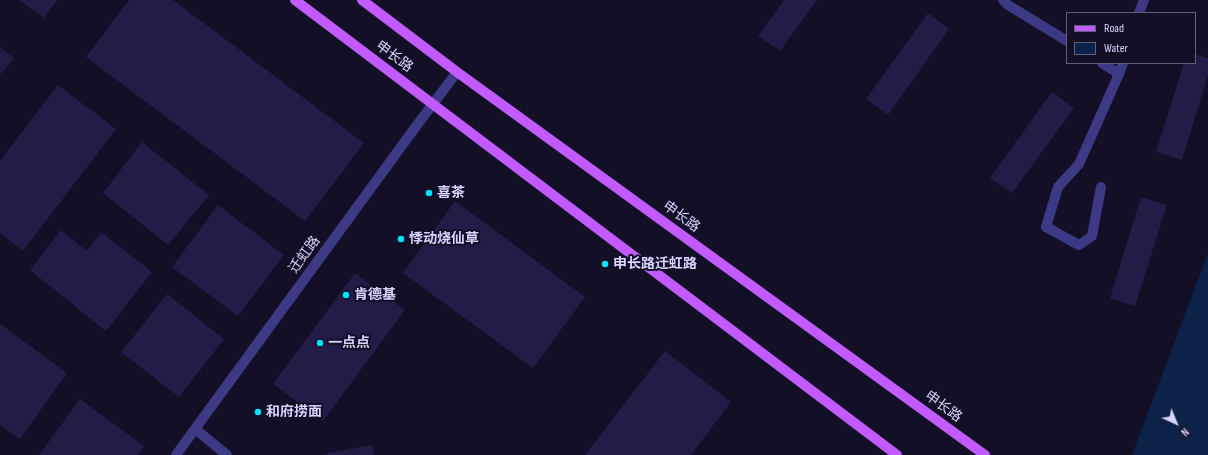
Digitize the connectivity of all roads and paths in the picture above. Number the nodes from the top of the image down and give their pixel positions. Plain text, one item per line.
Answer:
1 (295, 0) edge
2 (362, 0) edge
3 (1003, 0) edge
4 (1144, 0) edge
5 (1139, 12) edge
6 (1066, 40) edge
7 (1104, 64) edge
8 (1123, 64) edge
9 (457, 72) junction
10 (1120, 74) junction
11 (433, 104) junction
12 (1101, 187) dead end
13 (195, 429) junction
14 (982, 454) edge
15 (176, 455) edge
16 (227, 455) edge
17 (897, 455) edge

1 - 11 main road, 申长路
2 - 9 main road, 申长路
3 - 6 street
4 - 5 street
7 - 10 street
8 - 10 street
9 - 11 street, 迁虹路
9 - 14 main road, 申长路
10 - 12 street
11 - 13 street, 迁虹路
11 - 17 main road, 申长路
13 - 15 street, 迁虹路
13 - 16 street

